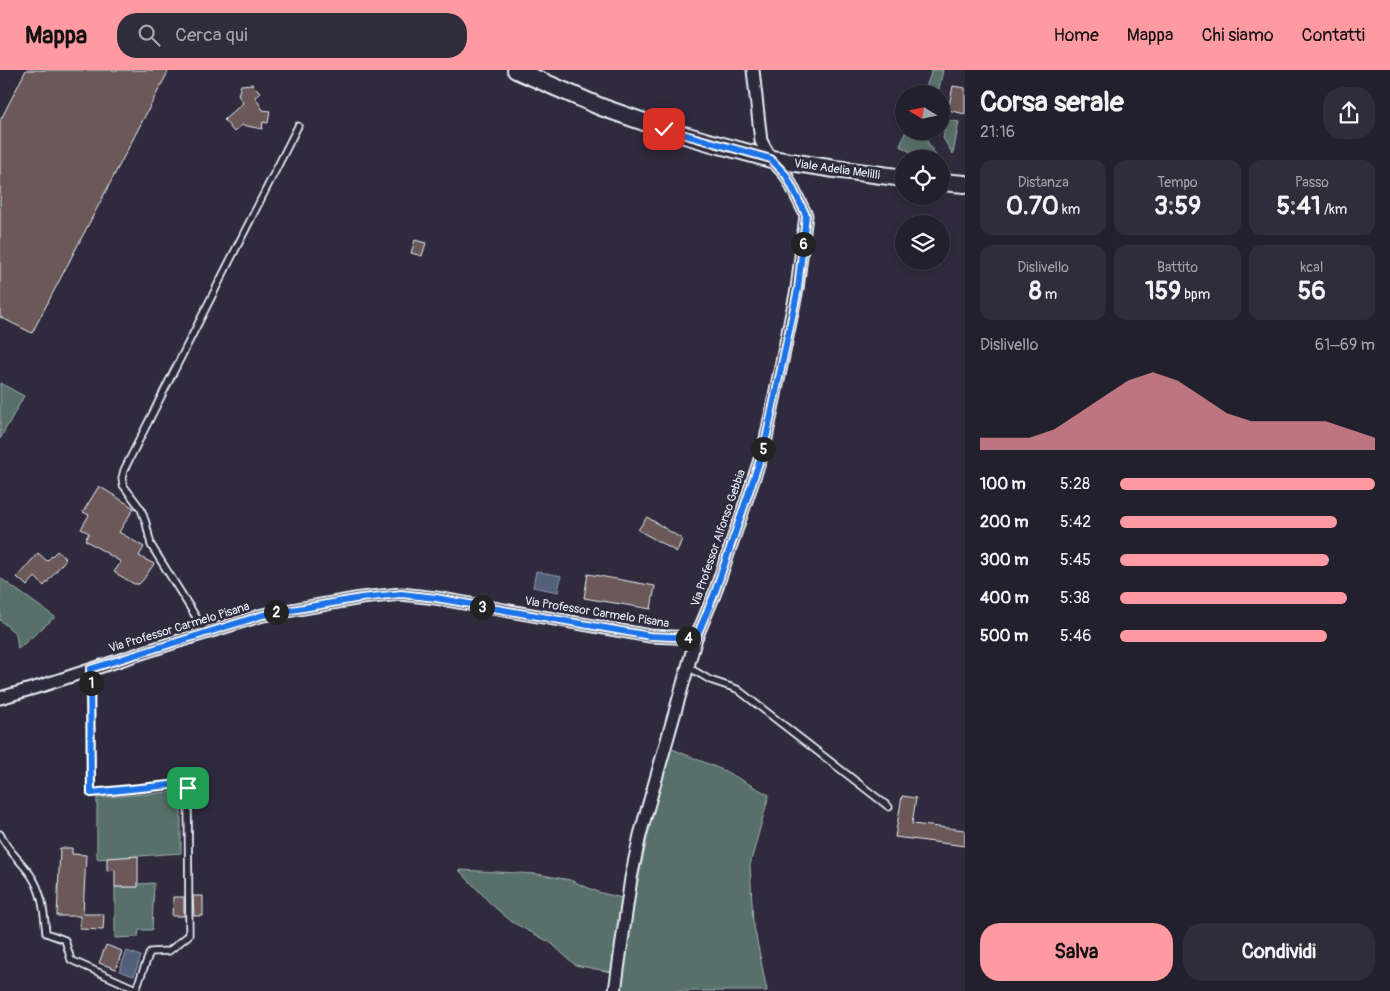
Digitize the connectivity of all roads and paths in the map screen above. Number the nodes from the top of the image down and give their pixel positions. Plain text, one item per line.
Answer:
1 (516, 70) edge
2 (753, 70) edge
3 (298, 126) dead end
4 (771, 159) junction
5 (895, 177) edge
6 (950, 183) edge
7 (965, 184) edge
8 (206, 633) junction
9 (696, 638) junction
10 (688, 667) junction
11 (90, 669) junction
12 (0, 698) edge
13 (889, 807) dead end
14 (0, 834) edge
15 (615, 991) edge

1 - 4 street, Viale Adelia Melilli
2 - 4 street, Via Professor Alfonso Gebbia
3 - 8 lane
4 - 5 street, Viale Adelia Melilli
4 - 9 street, Via Professor Alfonso Gebbia
6 - 7 street
8 - 9 street, Via Professor Carmelo Pisana
8 - 11 street, Via Professor Carmelo Pisana
9 - 10 street, Via Professor Alfonso Gebbia
10 - 13 lane
10 - 15 street, Via Professor Alfonso Gebbia
11 - 12 street, Via Professor Carmelo Pisana
11 - 14 lane

